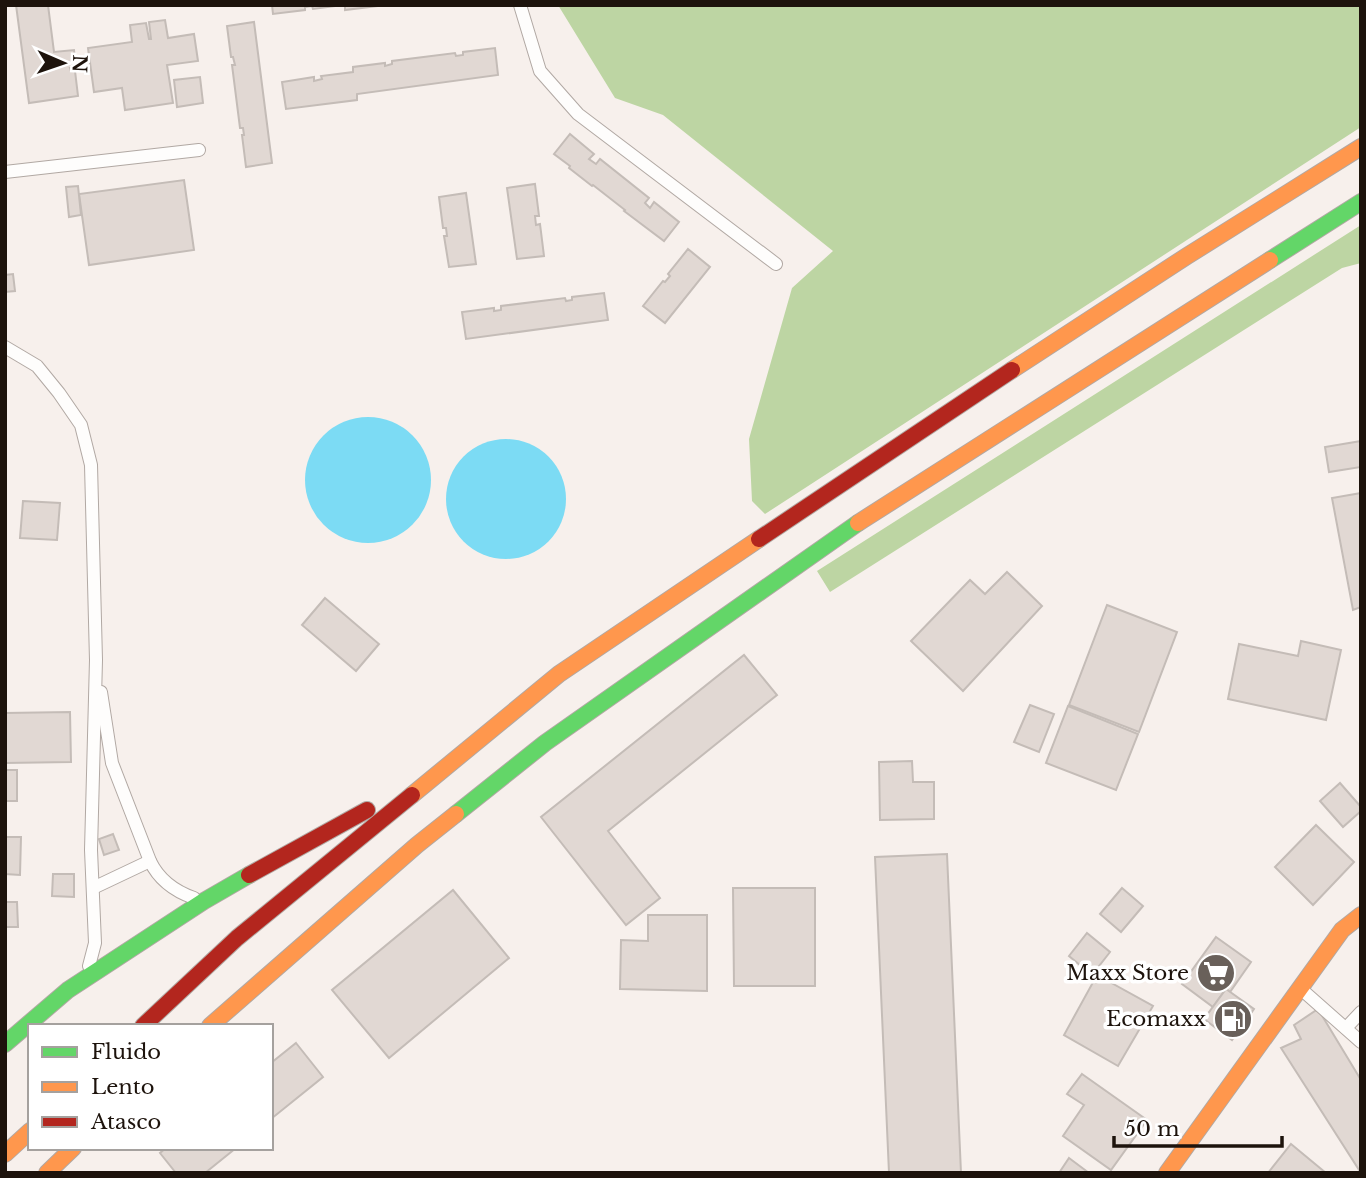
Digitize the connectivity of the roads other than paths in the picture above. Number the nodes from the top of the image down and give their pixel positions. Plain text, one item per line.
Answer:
1 (520, 5) edge
2 (1361, 146) edge
3 (199, 150) dead end
4 (5, 172) edge
5 (1361, 202) edge
6 (776, 264) dead end
7 (5, 347) edge
8 (96, 660) junction
9 (429, 781) junction
10 (150, 861) junction
11 (93, 888) junction
12 (204, 901) junction
13 (1361, 915) edge
14 (86, 978) junction
15 (1301, 988) junction
16 (1361, 1012) edge
17 (28, 1024) edge
18 (28, 1024) edge
19 (145, 1024) edge
20 (212, 1024) edge
21 (1346, 1028) junction
22 (1361, 1042) edge
23 (5, 1044) edge
24 (28, 1133) edge
25 (71, 1150) edge
26 (5, 1154) edge
27 (47, 1173) edge
28 (1167, 1173) edge

1 - 6 lane
2 - 9 main road
3 - 4 lane
5 - 20 main road
7 - 8 lane
8 - 10 lane
8 - 11 lane
9 - 12 main road
9 - 19 main road
10 - 11 lane
10 - 12 lane
11 - 14 lane
12 - 14 main road
13 - 15 main road
14 - 17 main road
15 - 21 lane
15 - 28 main road
16 - 21 lane
18 - 23 main road
21 - 22 lane
24 - 26 main road
25 - 27 main road

